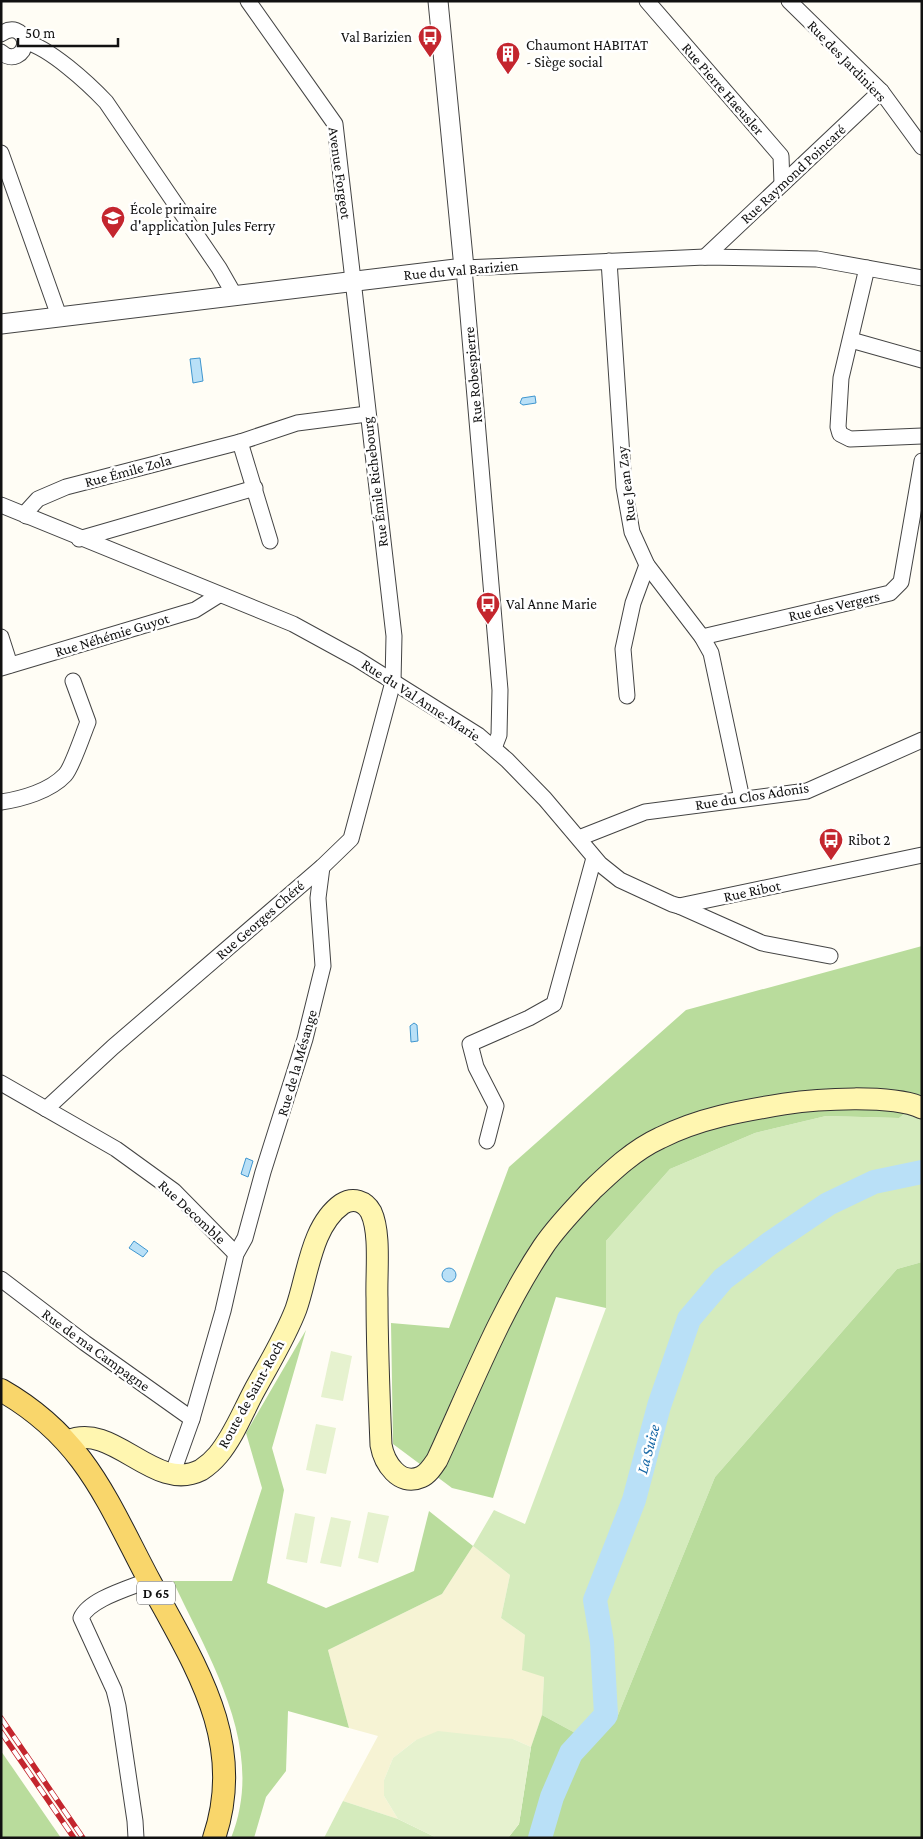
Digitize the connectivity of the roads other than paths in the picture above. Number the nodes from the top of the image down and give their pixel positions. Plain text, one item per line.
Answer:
1 (248, 1) edge
2 (438, 1) edge
3 (647, 1) edge
4 (789, 1) edge
5 (3, 28) edge
6 (25, 42) junction
7 (2, 57) edge
8 (881, 91) junction
9 (922, 147) edge
10 (1, 153) edge
11 (782, 184) junction
12 (705, 256) junction
13 (609, 261) junction
14 (464, 268) junction
15 (867, 268) junction
16 (922, 278) edge
17 (353, 282) junction
18 (234, 296) junction
19 (59, 316) junction
20 (1, 324) edge
21 (851, 340) junction
22 (922, 360) edge
23 (368, 414) junction
24 (922, 436) edge
25 (240, 442) junction
26 (922, 461) edge
27 (254, 488) junction
28 (1, 506) edge
29 (26, 516) junction
30 (79, 539) junction
31 (270, 540) dead end
32 (647, 565) junction
33 (219, 595) junction
34 (702, 636) junction
35 (1, 637) edge
36 (6, 666) edge
37 (73, 681) dead end
38 (393, 682) junction
39 (628, 696) dead end
40 (922, 740) edge
41 (494, 748) junction
42 (742, 800) junction
43 (1, 802) edge
44 (579, 838) junction
45 (922, 855) edge
46 (594, 858) junction
47 (322, 867) junction
48 (679, 906) junction
49 (830, 956) dead end
50 (1, 1083) edge
51 (922, 1108) edge
52 (46, 1109) junction
53 (487, 1141) dead end
54 (236, 1254) junction
55 (1, 1279) edge
56 (1, 1390) edge
57 (192, 1420) junction
58 (68, 1441) junction
59 (172, 1475) junction
60 (149, 1580) junction
61 (136, 1838) edge
62 (214, 1838) edge

1 - 17 street, Avenue Forgeot
2 - 14 street, Rue Robespierre
3 - 11 street, Rue Pierre Haeusler
4 - 8 street, Rue des Jardiniers
5 - 6 street
6 - 7 street
6 - 18 street
8 - 9 street, Rue des Jardiniers
8 - 11 street, Rue Raymond Poincaré
10 - 19 street
11 - 12 street, Rue Raymond Poincaré
12 - 13 street, Rue du Val Barizien
12 - 15 street, Rue du Val Barizien
13 - 14 street, Rue du Val Barizien
13 - 32 street, Rue Jean Zay
14 - 17 street, Rue du Val Barizien
14 - 41 street, Rue Robespierre
15 - 16 street, Rue du Val Barizien
15 - 21 street
17 - 18 street, Rue du Val Barizien
17 - 23 street, Rue Émile Richebourg
18 - 19 street, Rue du Val Barizien
19 - 20 street, Rue du Val Barizien
21 - 22 street
21 - 24 street
23 - 25 street, Rue Émile Zola
23 - 38 street, Rue Émile Richebourg
25 - 27 street
25 - 29 street, Rue Émile Zola
26 - 34 street, Rue des Vergers
27 - 30 street
27 - 31 street
28 - 29 street, Rue du Val Anne-Marie
29 - 30 street, Rue du Val Anne-Marie
30 - 33 street, Rue du Val Anne-Marie
32 - 34 street, Rue Jean Zay
32 - 39 street
33 - 36 street, Rue Néhémie Guyot
33 - 38 street, Rue du Val Anne-Marie
34 - 42 street, Rue Jean Zay
35 - 36 street
37 - 43 street
38 - 41 street, Rue du Val Anne-Marie
38 - 47 street, Rue Georges Chéré
40 - 42 street, Rue du Clos Adonis
41 - 44 street, Rue du Val Anne-Marie
42 - 44 street, Rue du Clos Adonis
44 - 46 street, Rue du Val Anne-Marie
45 - 48 street, Rue Ribot
46 - 48 street
46 - 53 street
47 - 52 street, Rue Georges Chéré
47 - 54 street, Rue de la Mésange
48 - 49 street
50 - 52 street, Rue Decomble
51 - 59 main road, Route de Saint-Roch
52 - 54 street, Rue Decomble
54 - 57 street, Rue Decomble
55 - 57 street, Rue de ma Campagne
56 - 58 main road, D 65
57 - 59 street, Rue Decomble
58 - 59 main road
58 - 60 main road, D 65
60 - 61 street
60 - 62 main road, D 65

